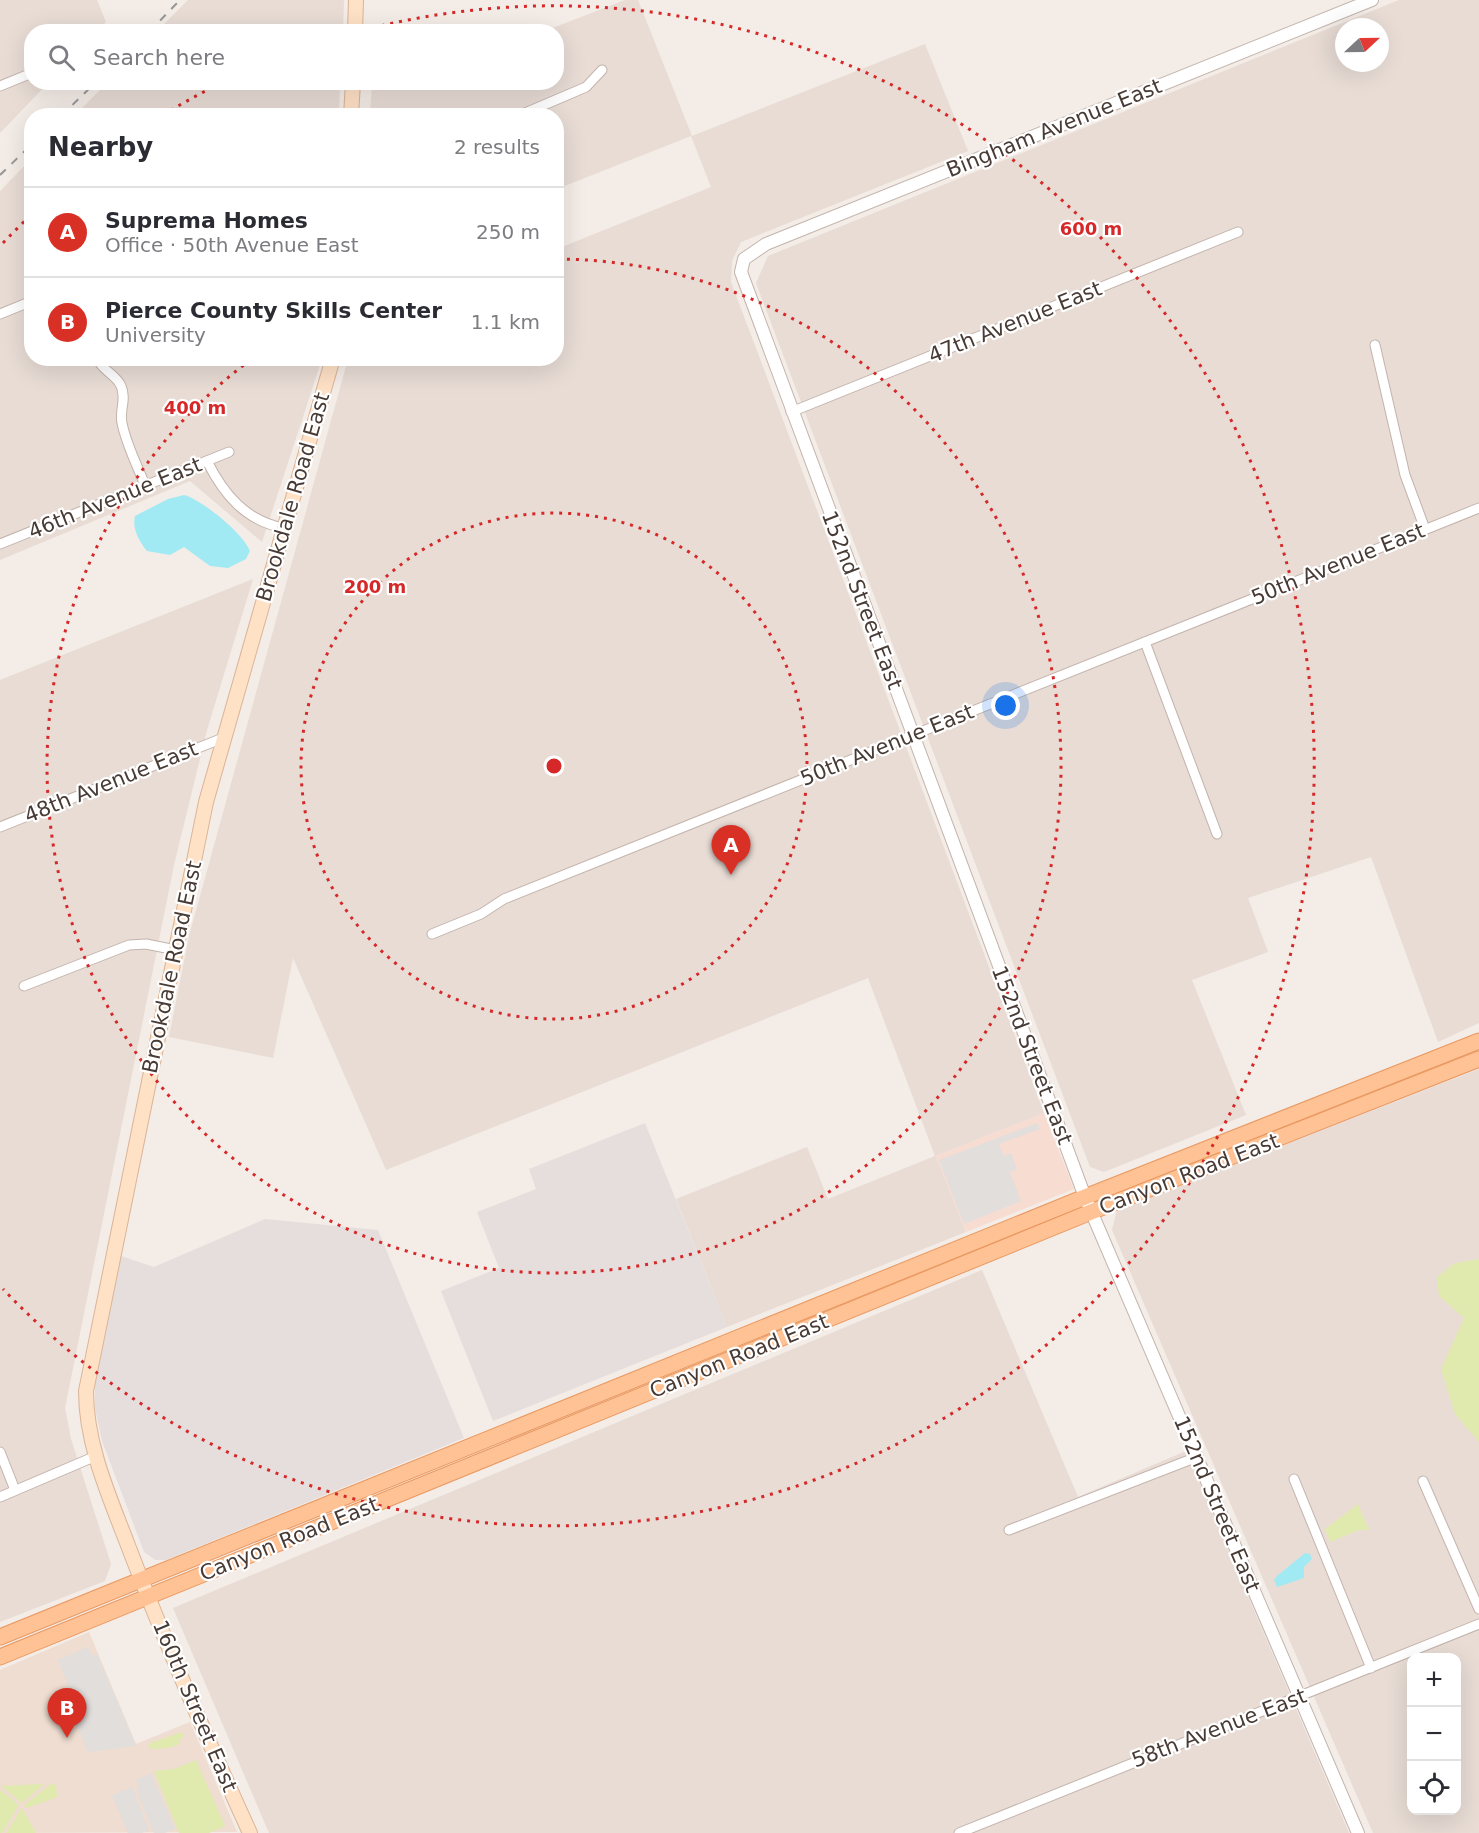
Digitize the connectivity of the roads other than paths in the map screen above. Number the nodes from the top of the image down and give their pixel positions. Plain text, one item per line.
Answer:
1 (356, 0) edge
2 (1371, 0) edge
3 (355, 24) edge
4 (602, 70) dead end
5 (24, 76) edge
6 (0, 86) edge
7 (353, 90) edge
8 (351, 108) edge
9 (537, 108) edge
10 (1238, 232) dead end
11 (742, 263) joint
12 (24, 305) edge
13 (0, 314) edge
14 (1375, 345) dead end
15 (101, 366) edge
16 (331, 366) edge
17 (791, 412) junction
18 (229, 452) dead end
19 (207, 461) junction
20 (145, 486) junction
21 (1479, 508) edge
22 (284, 528) junction
23 (1425, 530) junction
24 (0, 544) edge
25 (1145, 642) junction
26 (912, 734) junction
27 (223, 738) junction
28 (0, 827) edge
29 (1217, 834) dead end
30 (432, 934) dead end
31 (176, 950) junction
32 (24, 986) dead end
33 (1479, 1041) edge
34 (1479, 1050) edge
35 (1474, 1061) edge
36 (1088, 1204) junction
37 (0, 1452) edge
38 (96, 1456) junction
39 (1197, 1457) junction
40 (1294, 1479) dead end
41 (1423, 1481) dead end
42 (15, 1490) junction
43 (0, 1497) edge
44 (1009, 1530) dead end
45 (141, 1579) junction
46 (148, 1596) junction
47 (1479, 1609) edge
48 (1479, 1624) edge
49 (0, 1637) edge
50 (0, 1657) edge
51 (1371, 1668) junction
52 (1300, 1697) junction
53 (250, 1833) edge
54 (959, 1833) edge
55 (1358, 1833) edge

1 - 3 main road
2 - 11 street, Bingham Avenue East
4 - 9 street
5 - 6 street
7 - 8 main road
10 - 17 street, 47th Avenue East
11 - 17 street, 152nd Street East
12 - 13 street
14 - 23 street
15 - 20 street
16 - 22 main road, Brookdale Road East
17 - 26 street, 152nd Street East
18 - 19 street, 46th Avenue East
19 - 20 street, 46th Avenue East
19 - 22 street
20 - 24 street, 46th Avenue East
21 - 23 street, 50th Avenue East
22 - 27 main road, Brookdale Road East
23 - 25 street, 50th Avenue East
25 - 26 street, 50th Avenue East
25 - 29 street
26 - 30 street, 50th Avenue East
26 - 36 street, 152nd Street East
27 - 28 street, 48th Avenue East
27 - 31 main road, Brookdale Road East
31 - 32 street
31 - 38 main road, Brookdale Road East
33 - 36 main road, Canyon Road East
34 - 35 main road
35 - 36 main road, Canyon Road East
36 - 39 street, 152nd Street East
36 - 45 main road, Canyon Road East
36 - 46 main road, Canyon Road East
37 - 42 street
38 - 42 street
38 - 45 main road, Brookdale Road East
39 - 44 street
39 - 52 street, 152nd Street East
40 - 51 street
41 - 47 street
42 - 43 street
45 - 46 main road, 160th Street East
45 - 49 main road, Canyon Road East
46 - 50 main road, Canyon Road East
46 - 53 main road, 160th Street East
48 - 51 street, 58th Avenue East
51 - 52 street, 58th Avenue East
52 - 54 street, 58th Avenue East
52 - 55 street, 152nd Street East

